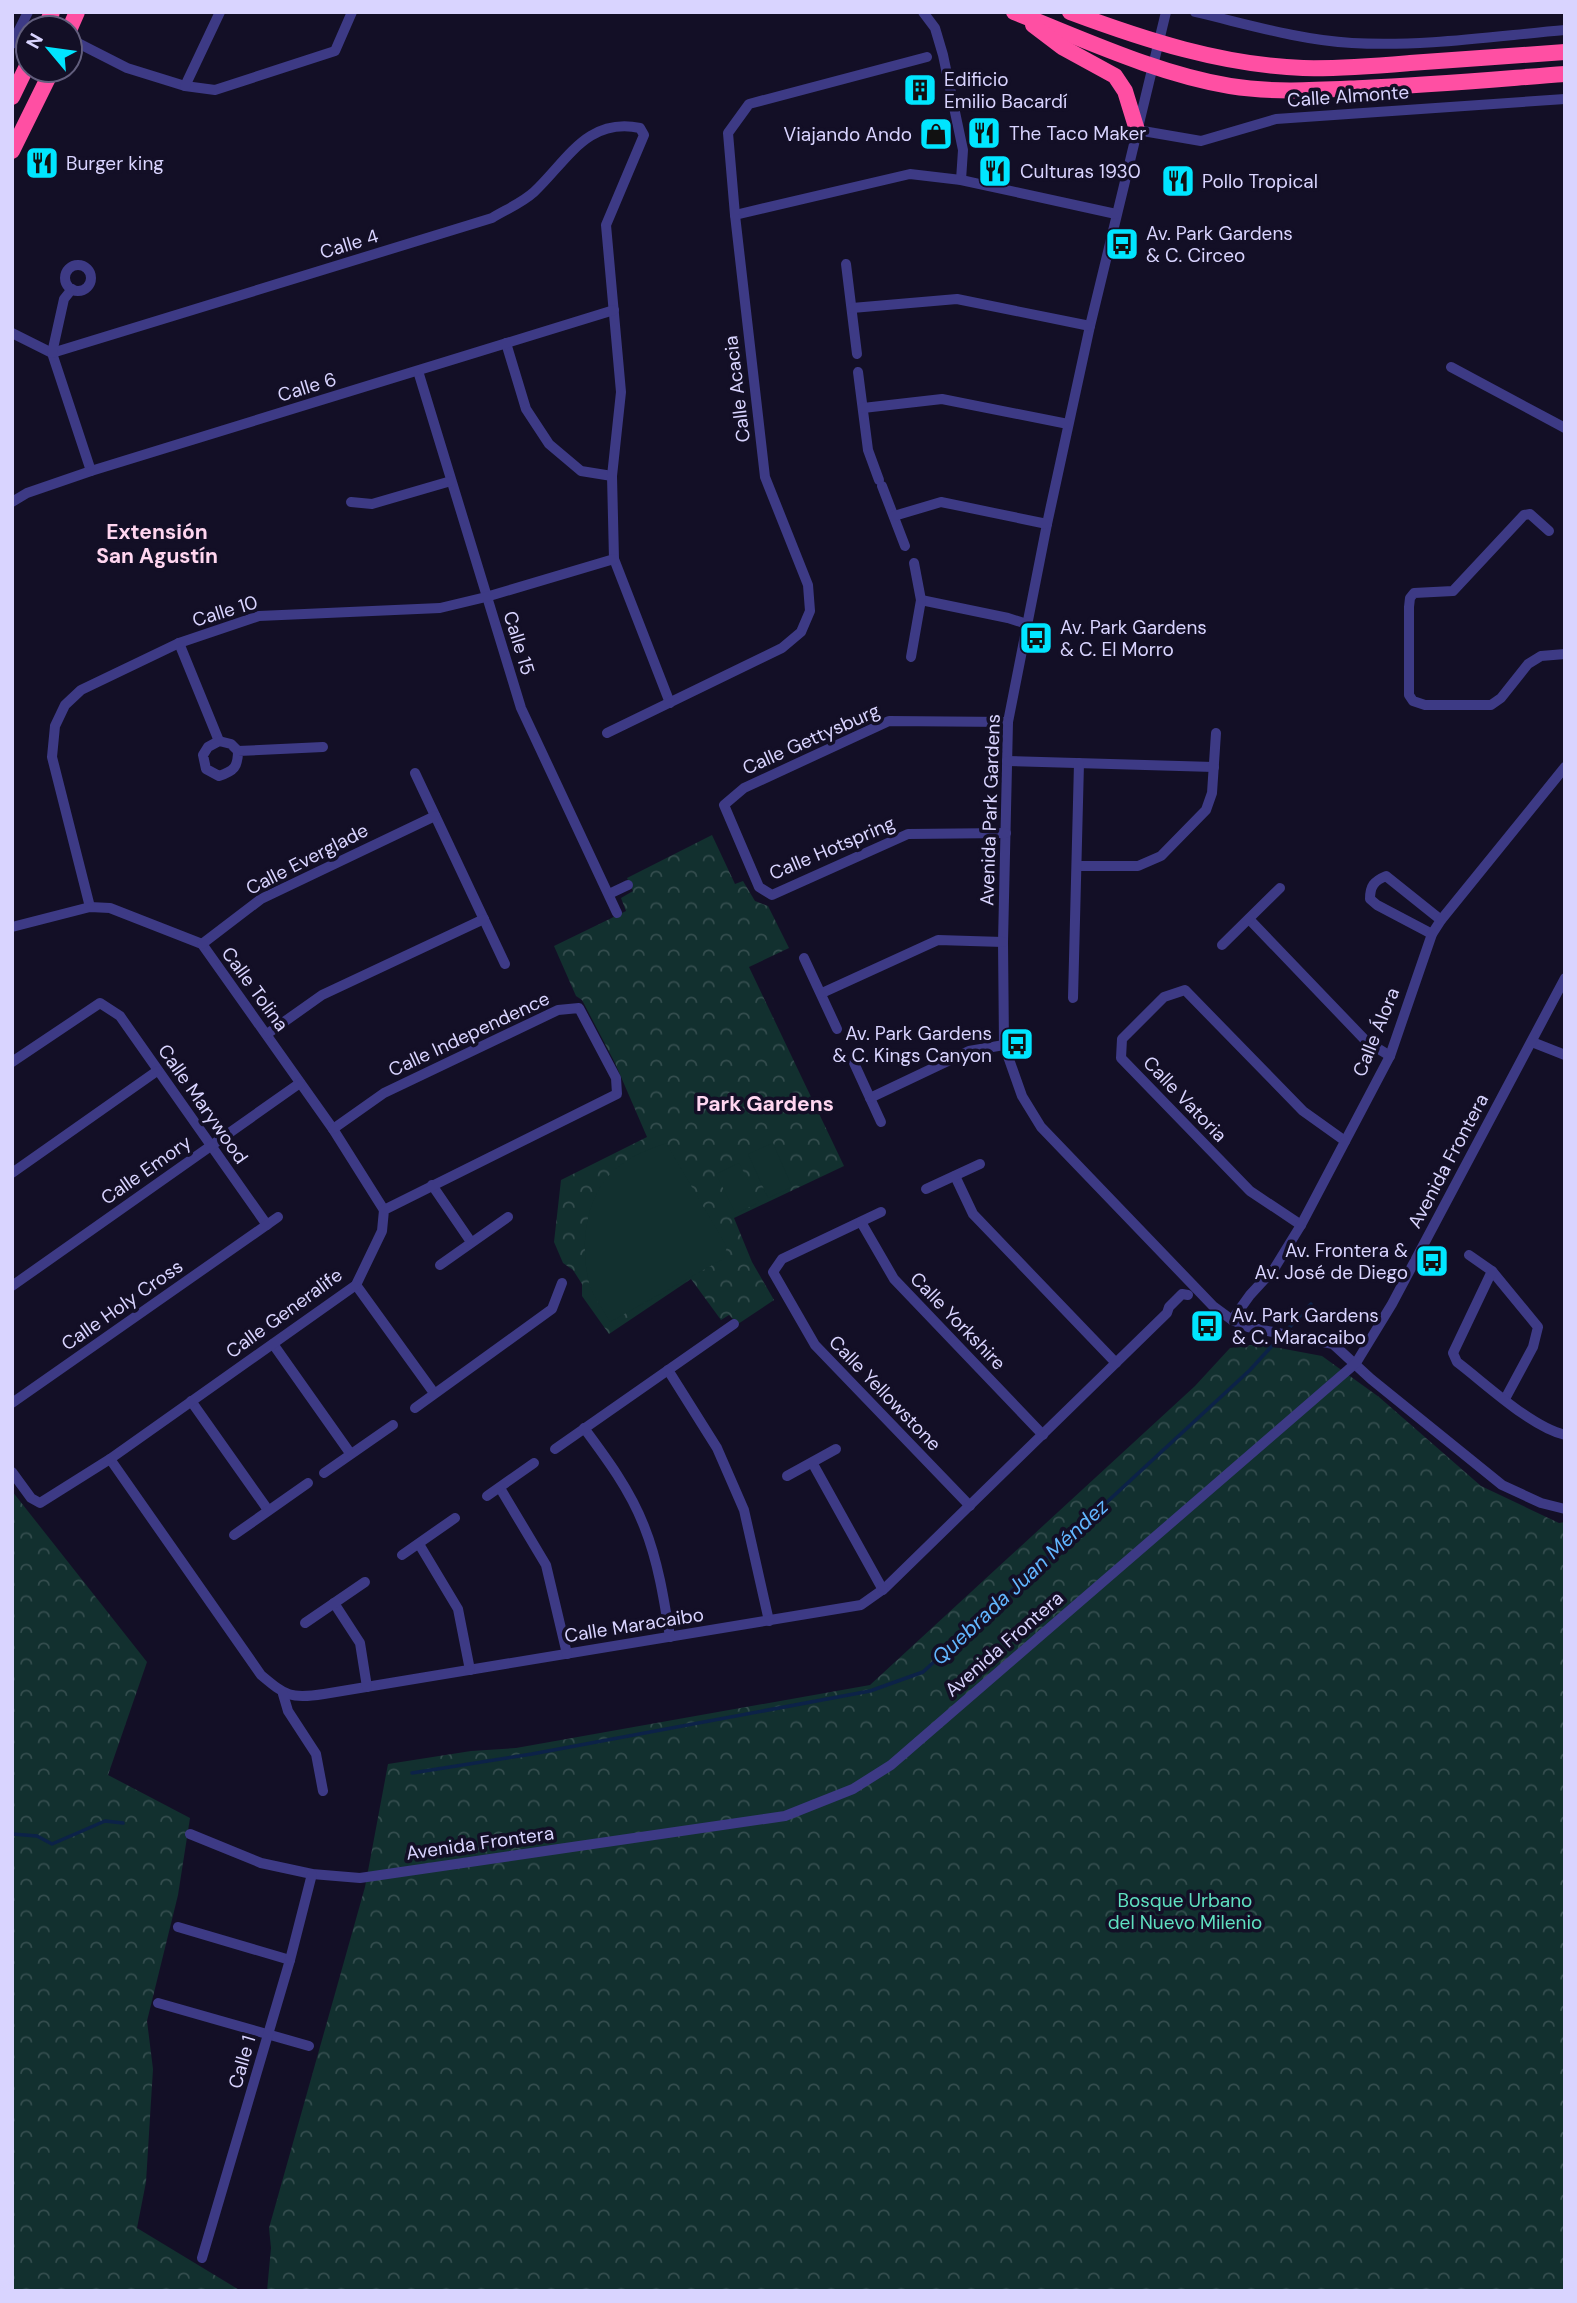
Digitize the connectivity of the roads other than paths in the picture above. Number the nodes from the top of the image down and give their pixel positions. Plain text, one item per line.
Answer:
1 (28, 12) edge
2 (220, 12) edge
3 (352, 12) edge
4 (923, 12) edge
5 (1070, 12) edge
6 (1084, 12) edge
7 (1166, 12) edge
8 (1195, 12) edge
9 (1016, 13) edge
10 (1112, 28) junction
11 (1565, 30) edge
12 (12, 44) edge
13 (1159, 44) junction
14 (84, 47) edge
15 (1565, 52) edge
16 (927, 57) dead end
17 (1154, 66) junction
18 (1565, 74) edge
19 (45, 84) edge
20 (185, 86) junction
21 (1565, 99) edge
22 (1137, 130) junction
23 (12, 151) edge
24 (961, 180) junction
25 (1116, 214) junction
26 (735, 215) junction
27 (846, 264) dead end
28 (72, 289) dead end
29 (852, 308) junction
30 (614, 310) junction
31 (1090, 326) junction
32 (12, 333) edge
33 (506, 342) junction
34 (52, 353) junction
35 (856, 354) dead end
36 (1451, 367) dead end
37 (418, 371) junction
38 (858, 372) dead end
39 (863, 408) junction
40 (1068, 424) junction
41 (1565, 428) edge
42 (91, 471) junction
43 (612, 476) junction
44 (451, 481) junction
45 (12, 502) edge
46 (351, 502) dead end
47 (894, 516) junction
48 (1047, 524) junction
49 (1549, 531) dead end
50 (905, 546) dead end
51 (614, 559) junction
52 (914, 563) dead end
53 (486, 597) junction
54 (920, 600) junction
55 (1027, 624) junction
56 (179, 643) junction
57 (1565, 654) edge
58 (911, 656) dead end
59 (670, 703) junction
60 (1008, 722) junction
61 (607, 733) dead end
62 (1216, 733) dead end
63 (219, 741) junction
64 (323, 747) dead end
65 (239, 751) junction
66 (1007, 761) junction
67 (1079, 763) junction
68 (1214, 767) junction
69 (1565, 767) edge
70 (415, 773) dead end
71 (435, 816) junction
72 (1006, 833) junction
73 (1077, 866) junction
74 (628, 885) dead end
75 (759, 887) joint
76 (1280, 888) dead end
77 (609, 894) junction
78 (90, 907) junction
79 (617, 913) dead end
80 (484, 919) junction
81 (1249, 919) junction
82 (1441, 920) junction
83 (12, 927) edge
84 (1432, 934) junction
85 (1003, 942) junction
86 (202, 944) junction
87 (1222, 945) dead end
88 (804, 958) dead end
89 (505, 964) dead end
90 (1565, 978) edge
91 (822, 993) junction
92 (1073, 998) dead end
93 (837, 1029) dead end
94 (267, 1034) junction
95 (1532, 1042) junction
96 (1004, 1045) junction
97 (1565, 1055) edge
98 (1390, 1056) junction
99 (12, 1062) edge
100 (854, 1063) dead end
101 (157, 1071) junction
102 (300, 1083) junction
103 (870, 1098) junction
104 (881, 1122) dead end
105 (333, 1129) junction
106 (1345, 1142) junction
107 (211, 1146) junction
108 (980, 1164) dead end
109 (12, 1173) edge
110 (955, 1176) junction
111 (432, 1185) junction
112 (926, 1189) dead end
113 (384, 1210) junction
114 (881, 1212) dead end
115 (278, 1217) dead end
116 (508, 1217) dead end
117 (861, 1222) junction
118 (267, 1225) junction
119 (1301, 1225) junction
120 (471, 1242) junction
121 (1469, 1255) dead end
122 (440, 1265) dead end
123 (1492, 1271) junction
124 (562, 1283) dead end
125 (356, 1285) junction
126 (12, 1286) edge
127 (1192, 1291) junction
128 (1232, 1320) junction
129 (734, 1324) dead end
130 (274, 1344) junction
131 (1116, 1363) junction
132 (1356, 1363) junction
133 (668, 1370) junction
134 (434, 1393) junction
135 (1505, 1399) junction
136 (191, 1401) junction
137 (12, 1403) edge
138 (415, 1408) dead end
139 (393, 1425) dead end
140 (584, 1428) junction
141 (1043, 1435) junction
142 (1565, 1435) edge
143 (555, 1449) dead end
144 (836, 1449) dead end
145 (350, 1453) junction
146 (110, 1459) junction
147 (534, 1463) dead end
148 (813, 1464) junction
149 (12, 1472) edge
150 (324, 1473) dead end
151 (787, 1476) dead end
152 (308, 1483) dead end
153 (500, 1488) junction
154 (487, 1496) dead end
155 (970, 1506) junction
156 (1565, 1509) edge
157 (268, 1510) junction
158 (455, 1518) dead end
159 (234, 1535) dead end
160 (419, 1544) junction
161 (402, 1555) dead end
162 (365, 1582) dead end
163 (883, 1590) junction
164 (334, 1604) junction
165 (769, 1621) junction
166 (305, 1623) dead end
167 (670, 1637) junction
168 (567, 1654) junction
169 (470, 1670) junction
170 (367, 1687) junction
171 (283, 1694) junction
172 (323, 1791) dead end
173 (190, 1834) dead end
174 (312, 1874) junction
175 (178, 1927) dead end
176 (290, 1960) junction
177 (158, 2003) dead end
178 (268, 2035) junction
179 (309, 2046) dead end
180 (202, 2258) dead end

1 - 12 street
2 - 20 street
3 - 20 street
4 - 24 street
5 - 10 highway
6 - 10 highway
7 - 13 street, Avenida Park Gardens
8 - 11 street
9 - 17 highway
9 - 22 highway
10 - 13 highway
13 - 15 highway
13 - 17 street, Avenida Park Gardens
14 - 20 street
16 - 26 street, Calle Acacia
17 - 18 highway
17 - 22 street, Avenida Park Gardens
19 - 23 highway
21 - 22 street, Calle Almonte
22 - 25 street, Avenida Park Gardens
24 - 25 street
24 - 26 street
25 - 31 street, Avenida Park Gardens
26 - 59 street, Calle Acacia
27 - 29 street
28 - 34 street
29 - 31 street
29 - 35 street
30 - 33 street, Calle 6
30 - 34 street, Calle 4
30 - 43 street
31 - 40 street, Avenida Park Gardens
32 - 34 street
33 - 37 street, Calle 6
33 - 43 street
34 - 42 street
36 - 41 street
37 - 42 street, Calle 6
37 - 44 street, Calle 15
38 - 39 street
39 - 40 street
39 - 47 street
40 - 48 street, Avenida Park Gardens
42 - 45 street, Calle 6
43 - 51 street
44 - 46 street
44 - 53 street, Calle 15
47 - 48 street
47 - 50 street
48 - 55 street, Avenida Park Gardens
49 - 57 street
51 - 53 street, Calle 10
51 - 59 street
52 - 54 street
53 - 56 street, Calle 10
53 - 77 street, Calle 15
54 - 55 street
54 - 58 street
55 - 60 street, Avenida Park Gardens
56 - 63 street
56 - 78 street, Calle 10
59 - 61 street, Calle Acacia
60 - 66 street, Avenida Park Gardens
60 - 75 street, Calle Gettysburg
62 - 68 street
63 - 65 street
63 - 65 street
64 - 65 street
66 - 67 street
66 - 72 street, Avenida Park Gardens
67 - 68 street
67 - 73 street
68 - 73 street
69 - 82 street, Calle Álora
70 - 71 street
71 - 80 street
71 - 86 street, Calle Everglade
72 - 75 street, Calle Hotspring
72 - 85 street, Avenida Park Gardens
73 - 92 street
74 - 77 street
76 - 81 street
77 - 79 street, Calle 15
78 - 83 street
78 - 86 street, Calle Tolina
80 - 89 street
80 - 94 street
81 - 87 street
81 - 98 street
82 - 84 street, Calle Álora
82 - 84 street
84 - 98 street, Calle Álora
85 - 91 street
85 - 96 street, Avenida Park Gardens
86 - 94 street, Calle Tolina
88 - 91 street
90 - 95 street, Avenida Frontera
91 - 93 street
94 - 102 street, Calle Tolina
95 - 97 street
95 - 132 street, Avenida Frontera
96 - 103 street
96 - 127 street, Avenida Park Gardens
98 - 106 street, Calle Álora
99 - 101 street, Calle Marywood
100 - 103 street
101 - 107 street, Calle Marywood
101 - 109 street
102 - 105 street, Calle Tolina
102 - 107 street, Calle Emory
103 - 104 street
105 - 111 street, Calle Independence
105 - 113 street, Calle Tolina
106 - 119 street, Calle Álora
106 - 119 street, Calle Vatoria
107 - 118 street, Calle Marywood
107 - 126 street, Calle Emory
108 - 110 street
110 - 112 street
110 - 131 street
111 - 113 street
111 - 120 street
113 - 125 street, Calle Generalife
114 - 117 street
115 - 118 street
116 - 120 street
117 - 141 street, Calle Yorkshire
117 - 155 street, Calle Yellowstone
118 - 137 street, Calle Holy Cross
119 - 128 street, Calle Álora
120 - 122 street
121 - 123 street
123 - 135 street
123 - 135 street
124 - 134 street
125 - 130 street, Calle Generalife
125 - 134 street
127 - 128 street, Avenida Park Gardens
127 - 131 street, Calle Maracaibo
128 - 132 street, Avenida Park Gardens
129 - 133 street
130 - 136 street, Calle Generalife
130 - 145 street
131 - 141 street, Calle Maracaibo
132 - 156 street, Avenida Park Gardens
132 - 174 street, Avenida Frontera
133 - 140 street
133 - 165 street
134 - 138 street
135 - 142 street
136 - 146 street, Calle Generalife
136 - 157 street
139 - 145 street
140 - 143 street
140 - 167 street
141 - 155 street, Calle Maracaibo
144 - 148 street
145 - 150 street
146 - 149 street, Calle Generalife
146 - 171 street
147 - 153 street
148 - 151 street
148 - 163 street
152 - 157 street
153 - 154 street
153 - 168 street
155 - 163 street, Calle Maracaibo
157 - 159 street
158 - 160 street
160 - 161 street
160 - 169 street
162 - 164 street
163 - 165 street, Calle Maracaibo
164 - 166 street
164 - 170 street
165 - 167 street, Calle Maracaibo
167 - 168 street, Calle Maracaibo
168 - 169 street, Calle Maracaibo
169 - 170 street, Calle Maracaibo
170 - 171 street, Calle Maracaibo
171 - 172 street
173 - 174 street, Avenida Frontera
174 - 176 street, Calle 1
175 - 176 street
176 - 178 street, Calle 1
177 - 178 street
178 - 179 street
178 - 180 street, Calle 1

